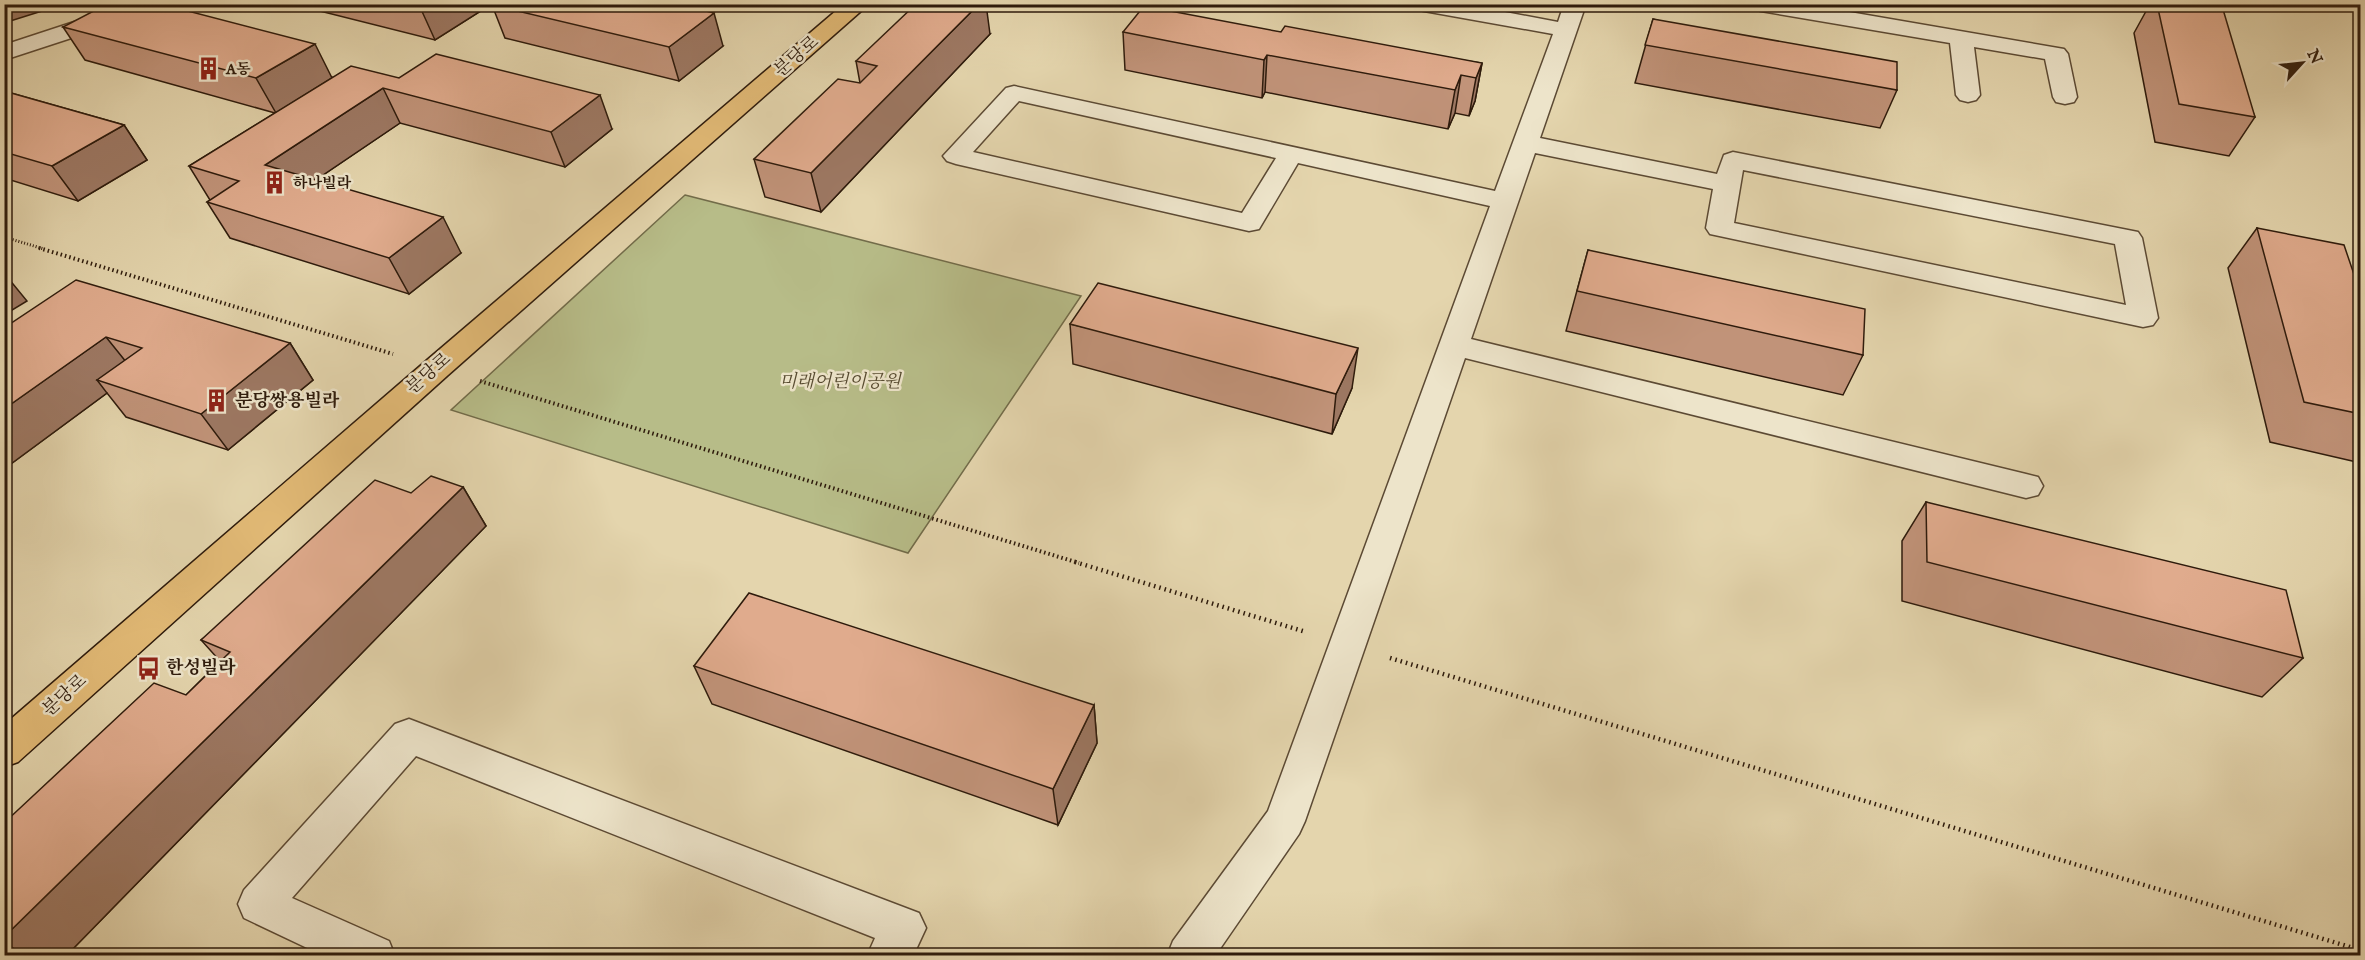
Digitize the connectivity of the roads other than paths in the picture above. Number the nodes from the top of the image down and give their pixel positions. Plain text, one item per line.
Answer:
1 (153, 4) edge
2 (858, 4) edge
3 (1424, 4) edge
4 (1770, 5) edge
5 (1571, 17) edge
6 (1961, 38) junction
7 (4, 53) edge
8 (1968, 95) dead end
9 (2065, 97) dead end
10 (1525, 143) junction
11 (1291, 154) junction
12 (1727, 184) junction
13 (1504, 201) junction
14 (1454, 345) junction
15 (2026, 486) dead end
16 (4, 750) edge
17 (373, 956) edge
18 (890, 956) edge
19 (1189, 956) edge

1 - 7 street
2 - 16 main road, 분당로
3 - 5 street
4 - 6 street
5 - 10 street
6 - 8 street
6 - 9 street
10 - 12 street
10 - 13 street
11 - 11 street
11 - 13 street
12 - 12 street
13 - 14 street
14 - 15 street
14 - 19 street
17 - 18 street

